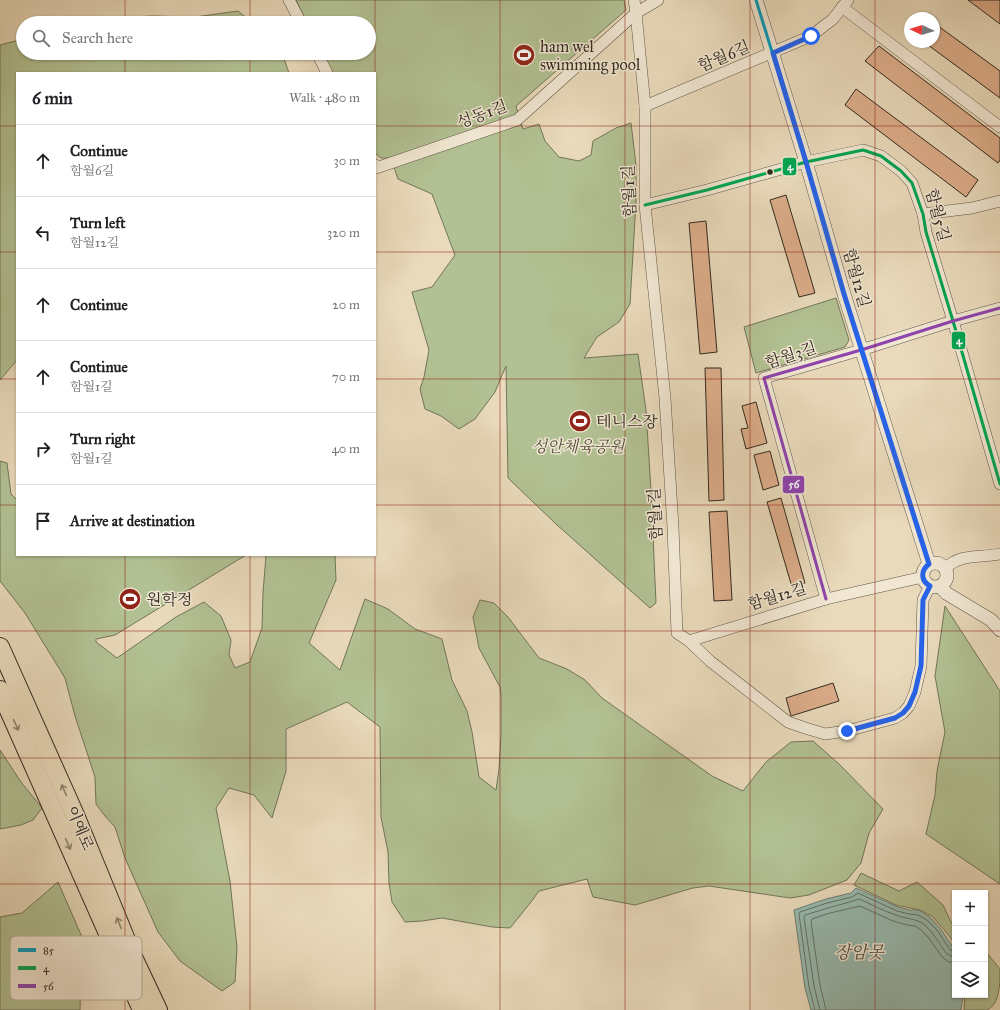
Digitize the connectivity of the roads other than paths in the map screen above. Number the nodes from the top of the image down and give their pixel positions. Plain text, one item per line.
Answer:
1 (289, 0) edge
2 (634, 0) edge
3 (658, 0) edge
4 (756, 0) edge
5 (845, 4) edge
6 (636, 13) junction
7 (297, 16) edge
8 (773, 53) junction
9 (320, 60) edge
10 (326, 72) edge
11 (645, 106) junction
12 (1000, 127) edge
13 (806, 162) junction
14 (376, 166) edge
15 (1000, 201) edge
16 (645, 205) junction
17 (923, 214) junction
18 (1000, 308) edge
19 (953, 321) junction
20 (861, 350) junction
21 (1000, 484) edge
22 (1000, 554) edge
23 (929, 564) junction
24 (945, 569) junction
25 (931, 583) junction
26 (826, 599) junction
27 (1000, 630) edge
28 (689, 641) junction
29 (0, 648) edge
30 (0, 690) edge
31 (109, 936) edge
32 (125, 936) edge
33 (142, 975) edge
34 (138, 1000) edge
35 (142, 1010) edge
36 (158, 1010) edge

1 - 7 street
2 - 6 street, 함월1길
3 - 6 street, 성동1길
4 - 8 street, 함월12길
5 - 8 street, 함월6길
5 - 12 street
6 - 11 street, 함월1길
6 - 14 street, 성동1길
8 - 11 street, 함월6길
8 - 13 street, 함월12길
9 - 10 street
11 - 16 street, 함월1길
13 - 16 street, 함월5길
13 - 17 street, 함월5길
13 - 20 street, 함월12길
15 - 17 street
16 - 28 street, 함월1길
17 - 19 street, 함월5길
18 - 19 street, 함월3길
19 - 20 street, 함월3길
19 - 21 street, 함월5길
20 - 23 street, 함월12길
20 - 26 street, 함월3길
22 - 24 street
23 - 24 street
23 - 25 street
24 - 25 street
25 - 26 street, 함월12길
25 - 27 street
25 - 28 street, 함월1길
26 - 28 street, 함월12길
32 -> 29 highway, 이예로
30 -> 31 highway, 이예로
36 -> 33 highway, 이예로
34 -> 35 highway, 이예로

